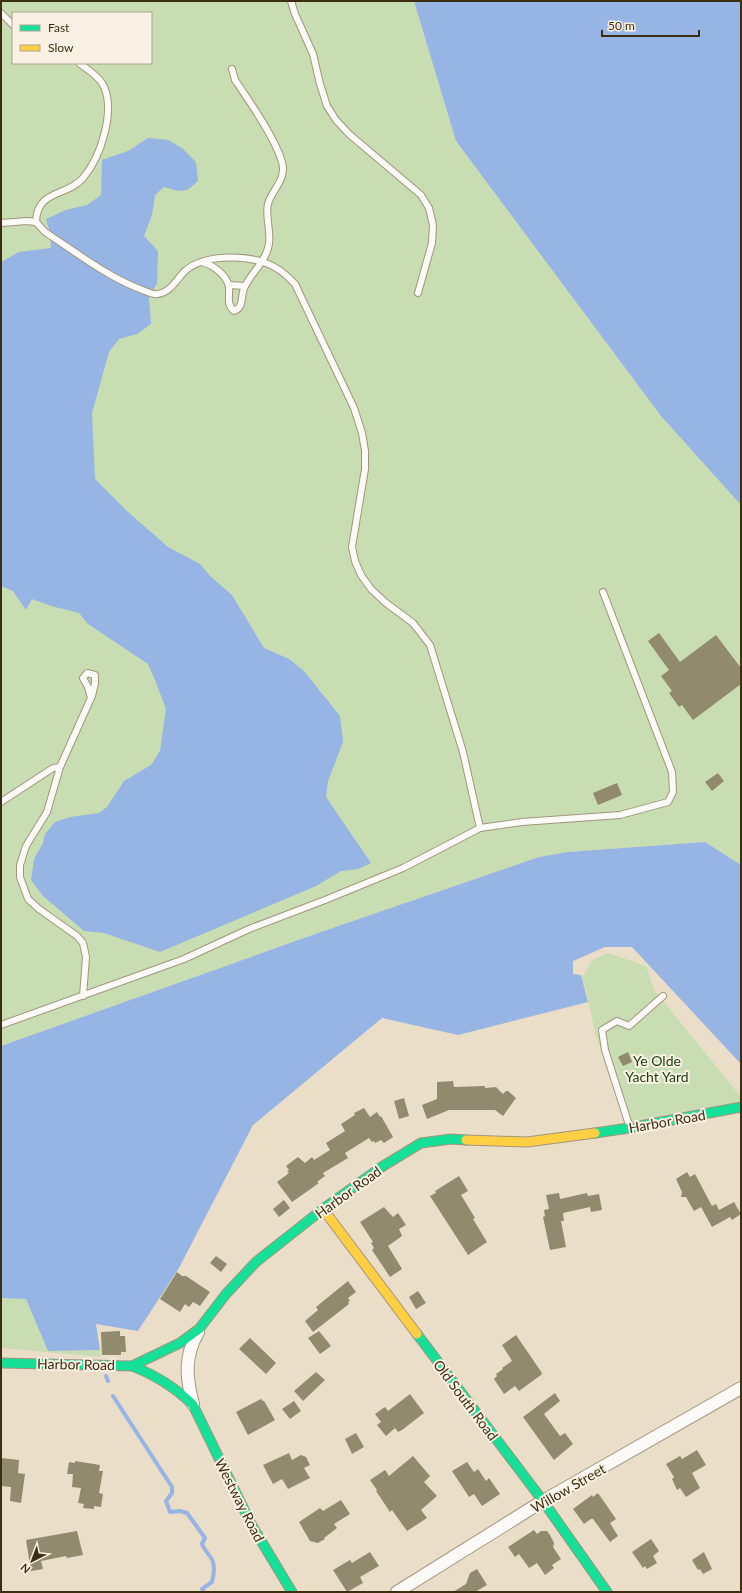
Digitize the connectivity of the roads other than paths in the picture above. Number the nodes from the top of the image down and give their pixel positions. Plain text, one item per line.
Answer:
1 (291, 1) edge
2 (1, 13) edge
3 (12, 25) edge
4 (80, 64) edge
5 (232, 69) dead end
6 (36, 222) junction
7 (1, 224) edge
8 (200, 262) junction
9 (263, 262) junction
10 (229, 285) junction
11 (245, 286) junction
12 (418, 293) dead end
13 (603, 592) dead end
14 (92, 696) dead end
15 (60, 767) junction
16 (1, 802) edge
17 (480, 828) junction
18 (83, 996) junction
19 (663, 996) dead end
20 (1, 1025) edge
21 (741, 1107) edge
22 (629, 1128) junction
23 (323, 1209) junction
24 (199, 1329) junction
25 (1, 1363) edge
26 (132, 1366) junction
27 (741, 1388) edge
28 (193, 1405) junction
29 (543, 1502) junction
30 (292, 1592) edge
31 (397, 1592) edge
32 (607, 1592) edge

1 - 12 lane
2 - 3 lane
4 - 6 lane
5 - 9 lane
6 - 7 lane
6 - 8 lane
8 - 9 lane
8 - 10 lane
9 - 11 lane
9 - 17 lane
10 - 11 lane
10 - 11 lane
13 - 17 lane
14 - 15 lane
15 - 16 lane
15 - 18 lane
17 - 18 lane
18 - 20 lane
19 - 22 lane
21 - 22 street, Harbor Road
22 - 23 street, Harbor Road
23 - 24 street, Harbor Road
23 - 29 street, Old South Road
24 - 26 street, Harbor Road
24 - 28 street, Westway Road
25 - 26 street, Harbor Road
26 - 28 street, Westway Road
27 - 29 street, Willow Street
28 - 30 street, Westway Road
29 - 31 street, Willow Street
29 - 32 street, Old South Road

